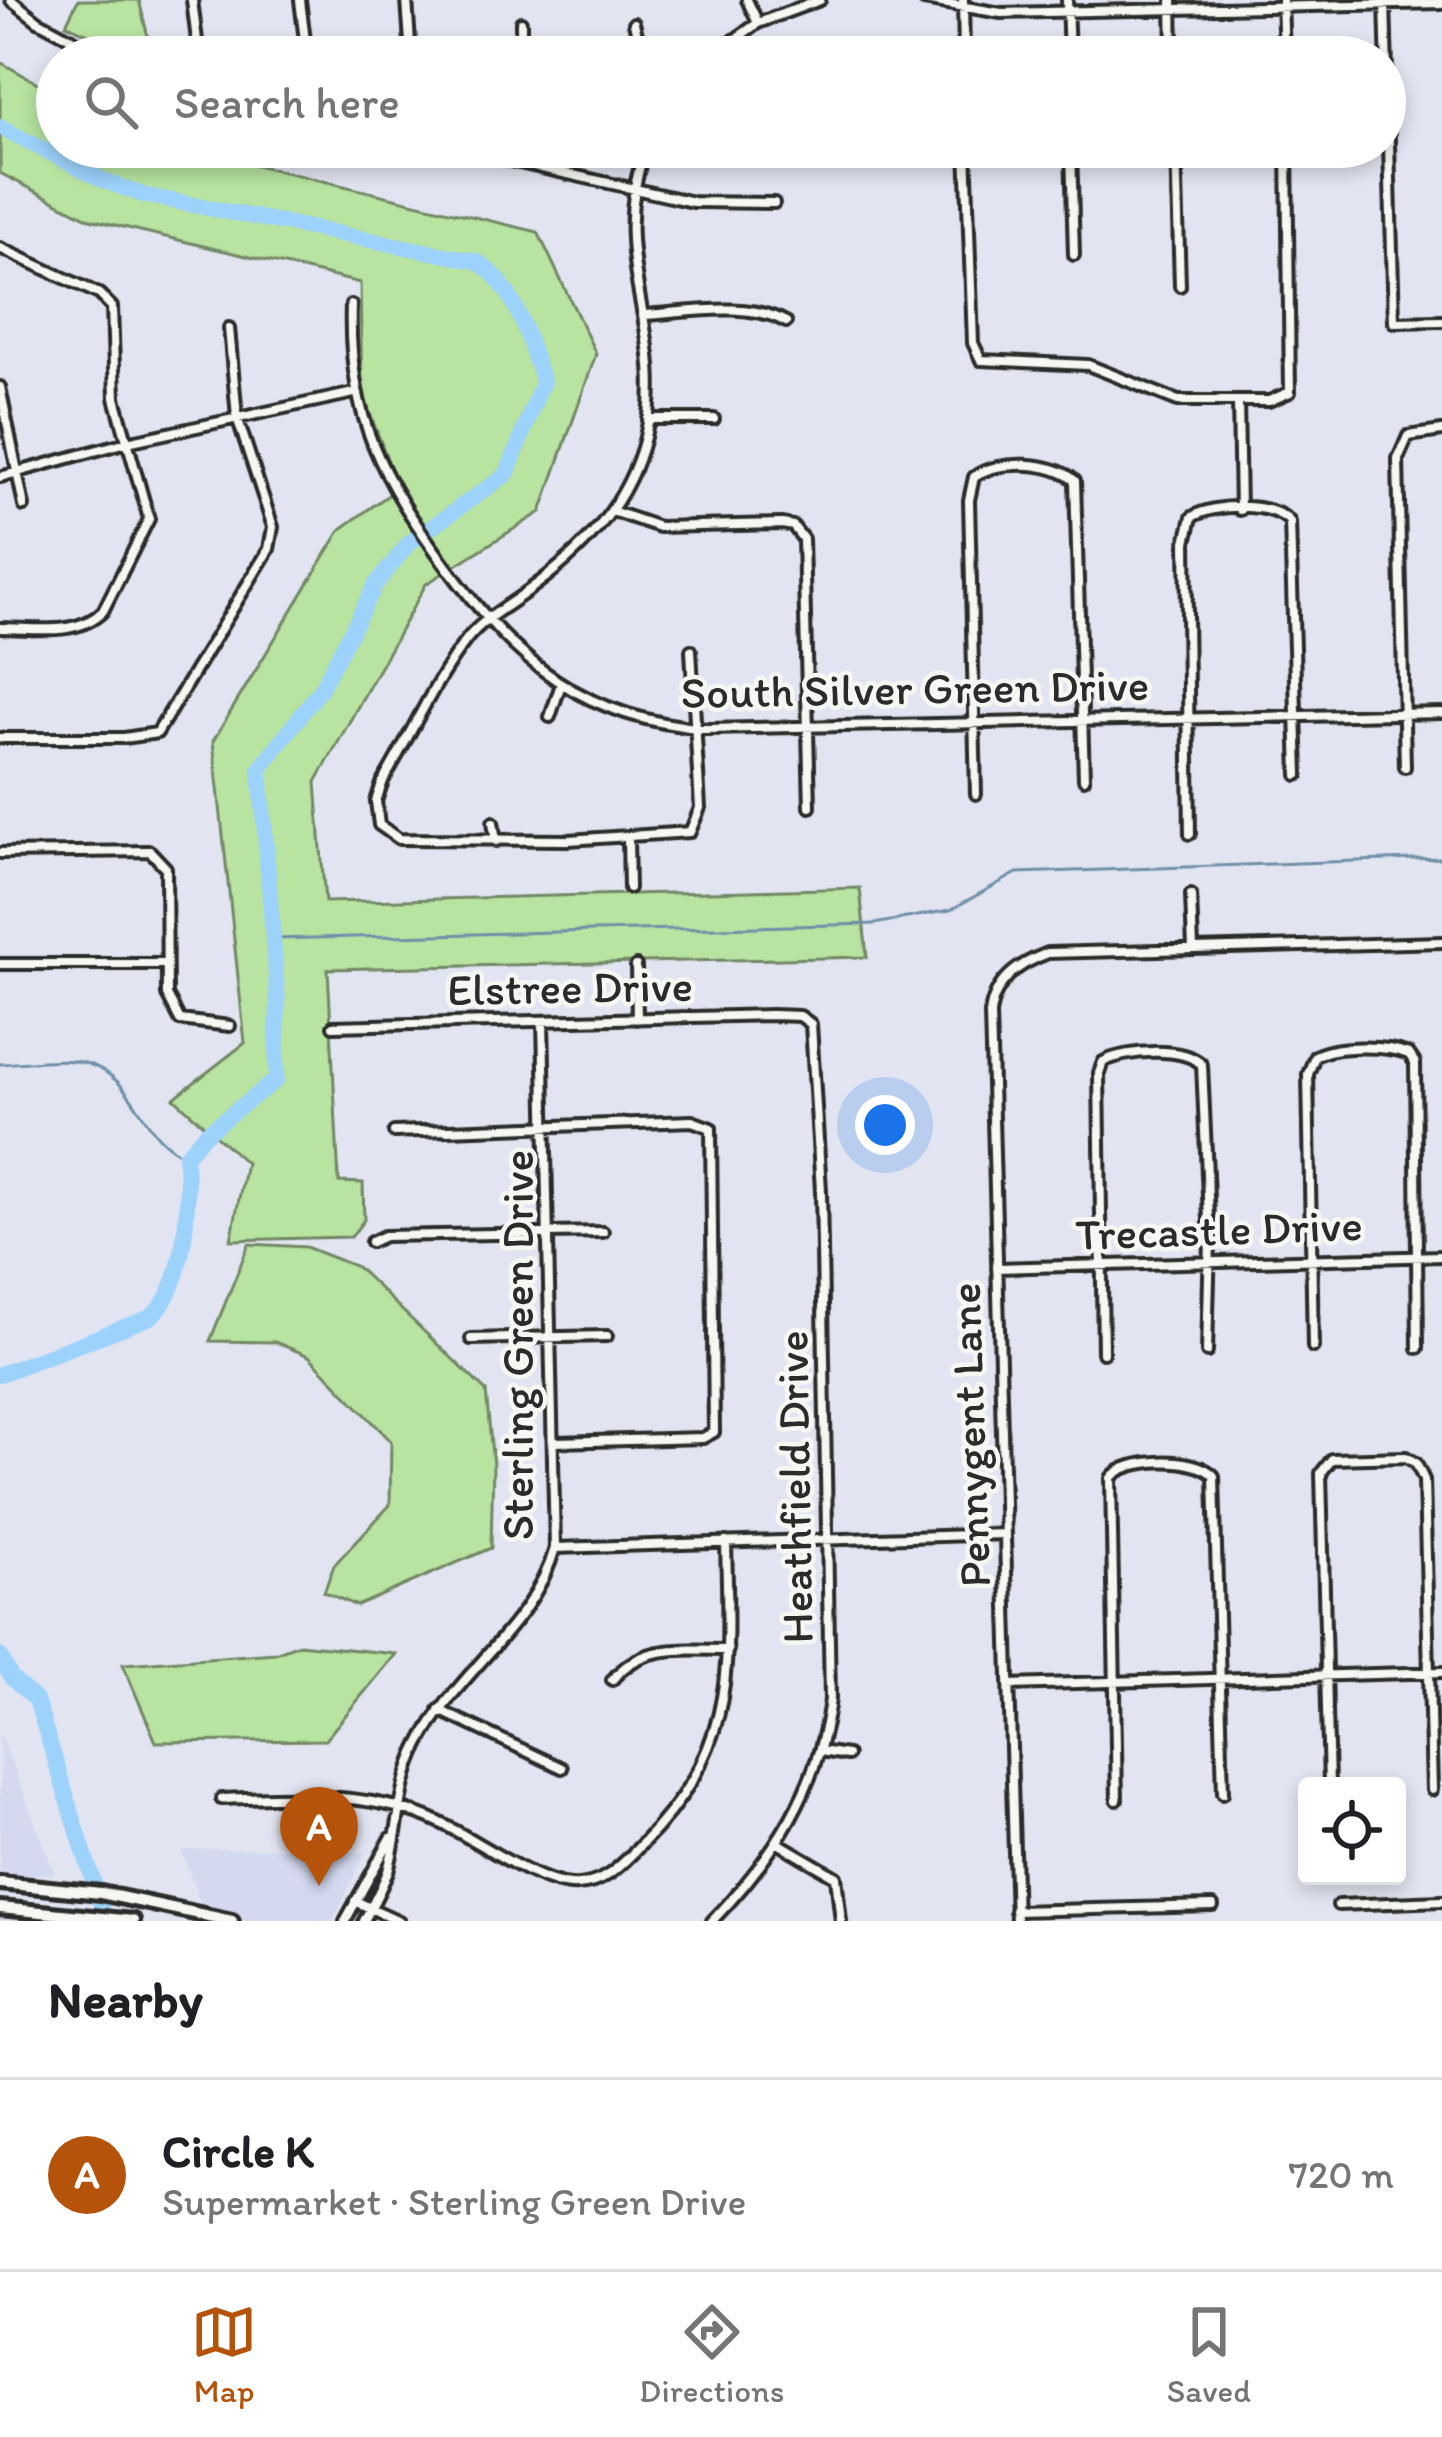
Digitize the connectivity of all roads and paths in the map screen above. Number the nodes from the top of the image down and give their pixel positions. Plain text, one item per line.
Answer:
1 (11, 0) edge
2 (193, 0) edge
3 (300, 0) edge
4 (407, 0) edge
5 (747, 0) edge
6 (820, 0) edge
7 (924, 0) edge
8 (1067, 0) edge
9 (1385, 2) edge
10 (1442, 2) edge
11 (1282, 3) edge
12 (963, 5) edge
13 (1172, 5) edge
14 (1067, 12) junction
15 (521, 22) dead end
16 (758, 22) junction
17 (634, 23) dead end
18 (66, 36) edge
19 (197, 36) edge
20 (304, 36) edge
21 (410, 36) edge
22 (521, 36) edge
23 (637, 36) edge
24 (740, 36) edge
25 (964, 36) edge
26 (1068, 36) edge
27 (1173, 36) edge
28 (1283, 36) edge
29 (1386, 36) edge
30 (543, 168) edge
31 (640, 168) edge
32 (967, 168) edge
33 (1072, 168) edge
34 (1177, 168) edge
35 (1288, 168) edge
36 (1390, 168) edge
37 (634, 189) junction
38 (773, 203) dead end
39 (0, 248) edge
40 (1074, 255) dead end
41 (1180, 286) dead end
42 (351, 305) dead end
43 (643, 315) junction
44 (1442, 321) edge
45 (786, 322) dead end
46 (229, 328) dead end
47 (0, 387) edge
48 (354, 393) junction
49 (1238, 402) junction
50 (237, 417) junction
51 (648, 419) junction
52 (714, 419) dead end
53 (1442, 431) edge
54 (127, 442) junction
55 (16, 473) junction
56 (0, 477) edge
57 (24, 506) dead end
58 (1240, 509) junction
59 (612, 511) junction
60 (486, 621) junction
61 (0, 628) edge
62 (692, 650) dead end
63 (561, 684) junction
64 (1442, 713) edge
65 (1405, 714) junction
66 (1300, 716) junction
67 (550, 717) dead end
68 (1185, 718) junction
69 (1084, 722) junction
70 (974, 724) junction
71 (809, 728) junction
72 (698, 729) junction
73 (0, 737) edge
74 (1405, 767) dead end
75 (1298, 775) dead end
76 (1084, 779) dead end
77 (976, 794) dead end
78 (810, 807) dead end
79 (493, 822) dead end
80 (1190, 834) dead end
81 (628, 838) junction
82 (496, 842) junction
83 (0, 853) edge
84 (629, 888) dead end
85 (1191, 895) dead end
86 (1442, 942) edge
87 (1193, 949) junction
88 (0, 964) edge
89 (166, 964) junction
90 (635, 966) dead end
91 (637, 1019) junction
92 (808, 1019) joint
93 (543, 1021) junction
94 (230, 1026) dead end
95 (333, 1026) dead end
96 (548, 1127) junction
97 (394, 1132) dead end
98 (550, 1232) junction
99 (603, 1232) dead end
100 (371, 1242) dead end
101 (1420, 1256) junction
102 (1442, 1256) edge
103 (1314, 1259) junction
104 (1210, 1262) junction
105 (1105, 1265) junction
106 (997, 1268) junction
107 (607, 1336) dead end
108 (553, 1337) junction
109 (471, 1339) dead end
110 (1312, 1347) dead end
111 (1418, 1348) dead end
112 (1207, 1352) dead end
113 (1103, 1353) dead end
114 (555, 1442) junction
115 (1005, 1534) junction
116 (828, 1539) junction
117 (726, 1542) junction
118 (555, 1548) junction
119 (728, 1650) junction
120 (1430, 1672) junction
121 (1442, 1672) edge
122 (1327, 1675) junction
123 (1221, 1678) junction
124 (612, 1680) dead end
125 (1116, 1681) junction
126 (1009, 1685) junction
127 (439, 1710) junction
128 (820, 1750) junction
129 (848, 1755) dead end
130 (562, 1768) dead end
131 (1329, 1777) edge
132 (1432, 1790) dead end
133 (1223, 1793) dead end
134 (221, 1799) dead end
135 (1118, 1800) dead end
136 (398, 1809) junction
137 (392, 1837) junction
138 (778, 1843) junction
139 (0, 1883) edge
140 (355, 1901) junction
141 (1442, 1901) edge
142 (1338, 1905) dead end
143 (1213, 1906) dead end
144 (371, 1907) junction
145 (0, 1908) edge
146 (179, 1915) edge
147 (1015, 1916) edge
148 (134, 1921) edge
149 (232, 1921) edge
150 (345, 1921) edge
151 (364, 1921) edge
152 (399, 1921) edge
153 (712, 1921) edge
154 (841, 1921) edge

1 - 18 street
2 - 19 street
3 - 20 street
4 - 21 street
5 - 16 street
6 - 16 street
7 - 12 street
8 - 14 street
9 - 10 street
9 - 11 street
9 - 29 street
11 - 13 street
11 - 28 street
12 - 14 street
12 - 25 street
13 - 14 street
13 - 27 street
14 - 26 street
15 - 22 street
16 - 24 street
17 - 23 street
30 - 37 street
31 - 37 street
32 - 49 street
33 - 40 street
34 - 41 street
35 - 49 street
36 - 44 street
37 - 38 street
37 - 43 street
39 - 54 street
42 - 48 street, South Silver Green Drive
43 - 45 street
43 - 51 street
46 - 50 street
47 - 55 street
48 - 50 street
48 - 60 street, South Silver Green Drive
49 - 58 street
50 - 54 street
50 - 73 street
51 - 52 street
51 - 59 street
53 - 65 street
54 - 55 street
54 - 61 street
55 - 56 street
55 - 57 street
58 - 66 street
58 - 68 street
59 - 60 street
59 - 71 street
60 - 63 street, South Silver Green Drive
60 - 82 street
62 - 72 street
63 - 67 street
63 - 72 street, South Silver Green Drive
64 - 65 street, South Silver Green Drive
65 - 66 street, South Silver Green Drive
65 - 74 street
66 - 68 street, South Silver Green Drive
66 - 75 street
68 - 69 street, South Silver Green Drive
68 - 80 street
69 - 70 street, South Silver Green Drive
69 - 70 street
69 - 76 street
70 - 71 street, South Silver Green Drive
70 - 77 street
71 - 72 street, South Silver Green Drive
71 - 78 street
72 - 81 street
79 - 82 street
81 - 82 street
81 - 84 street
83 - 89 street
85 - 87 street
86 - 87 street
87 - 106 street, Pennygent Lane
88 - 89 street
89 - 94 street
90 - 91 street
91 - 92 street, Elstree Drive
91 - 93 street, Elstree Drive
92 - 116 street, Heathfield Drive
93 - 95 street, Elstree Drive
93 - 96 street, Sterling Green Drive
96 - 97 street
96 - 98 street, Sterling Green Drive
96 - 114 street
98 - 99 street
98 - 100 street
98 - 108 street, Sterling Green Drive
101 - 102 street, Trecastle Drive
101 - 103 street, Trecastle Drive
101 - 103 street
101 - 111 street
103 - 104 street, Trecastle Drive
103 - 110 street
104 - 105 street, Trecastle Drive
104 - 105 street
104 - 112 street
105 - 106 street, Trecastle Drive
105 - 113 street
106 - 115 street, Pennygent Lane
107 - 108 street
108 - 109 street
108 - 114 street, Sterling Green Drive
114 - 118 street, Sterling Green Drive
115 - 116 street
115 - 126 street, Pennygent Lane
116 - 117 street
116 - 128 street, Heathfield Drive
117 - 118 street
117 - 119 street
118 - 127 street, Sterling Green Drive
119 - 124 street
119 - 136 street
120 - 121 street
120 - 122 street
120 - 122 street
120 - 132 street
122 - 123 street
122 - 131 street
123 - 125 street
123 - 125 street
123 - 133 street
125 - 126 street
125 - 135 street
126 - 147 street, Pennygent Lane
127 - 130 street
127 - 136 street, Sterling Green Drive
128 - 129 street
128 - 138 street, Heathfield Drive
134 - 136 street
136 - 137 street, Sterling Green Drive
137 - 140 street, Sterling Green Drive
137 - 144 street, Sterling Green Drive
138 - 153 street, Heathfield Drive
138 - 154 street
139 - 146 main road
140 - 144 street
140 - 150 street, Sterling Green Drive
141 - 142 street
143 - 147 street
144 - 151 street, Sterling Green Drive
144 - 152 street
145 - 148 main road
146 - 149 main road

